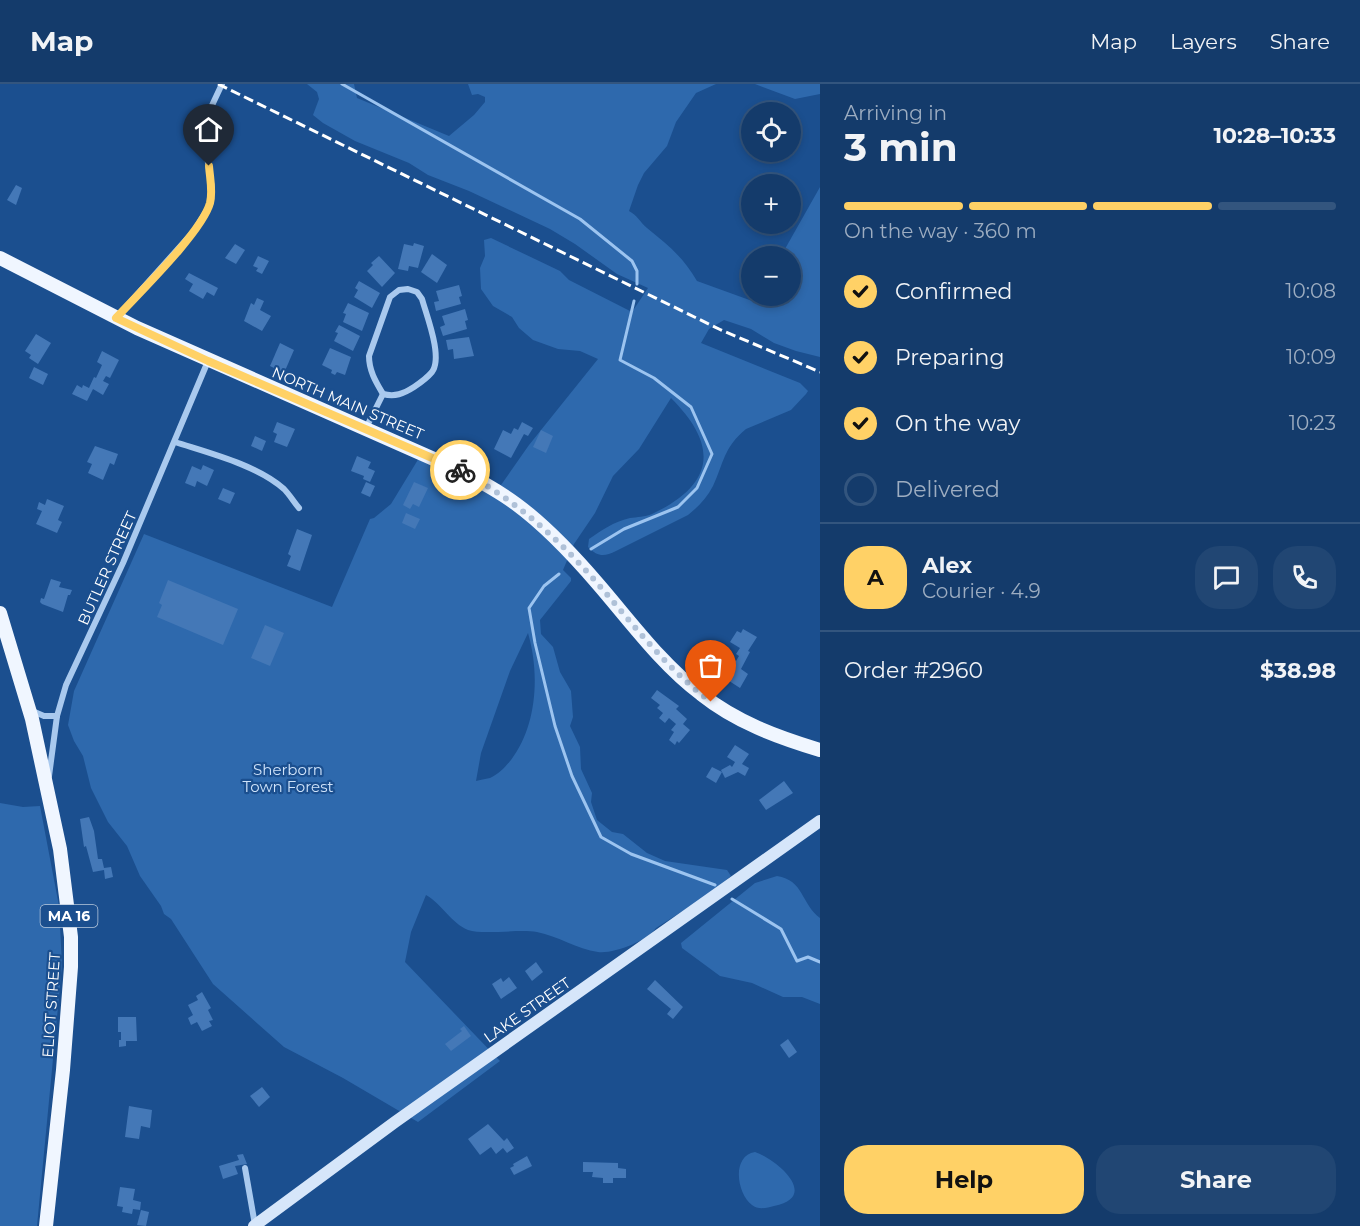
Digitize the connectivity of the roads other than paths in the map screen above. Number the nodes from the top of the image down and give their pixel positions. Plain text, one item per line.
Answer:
1 (222, 84) edge
2 (0, 258) edge
3 (116, 318) junction
4 (208, 361) junction
5 (383, 394) junction
6 (366, 429) junction
7 (175, 442) junction
8 (299, 508) dead end
9 (0, 614) edge
10 (29, 710) junction
11 (57, 716) junction
12 (820, 750) edge
13 (47, 790) junction
14 (820, 821) edge
15 (245, 1168) dead end
16 (46, 1226) edge
17 (255, 1226) edge

1 - 3 street
2 - 3 main road, NORTH MAIN STREET
3 - 4 main road, NORTH MAIN STREET
4 - 6 main road, NORTH MAIN STREET
4 - 7 street, BUTLER STREET
5 - 5 street
5 - 6 street
6 - 12 main road, NORTH MAIN STREET
7 - 8 street
7 - 11 street, BUTLER STREET
9 - 10 main road, ELIOT STREET / MA 16
10 - 11 street
10 - 13 main road, ELIOT STREET / MA 16
11 - 13 street, BUTLER STREET
13 - 16 main road, ELIOT STREET / MA 16
14 - 17 street, LAKE STREET
15 - 17 street

